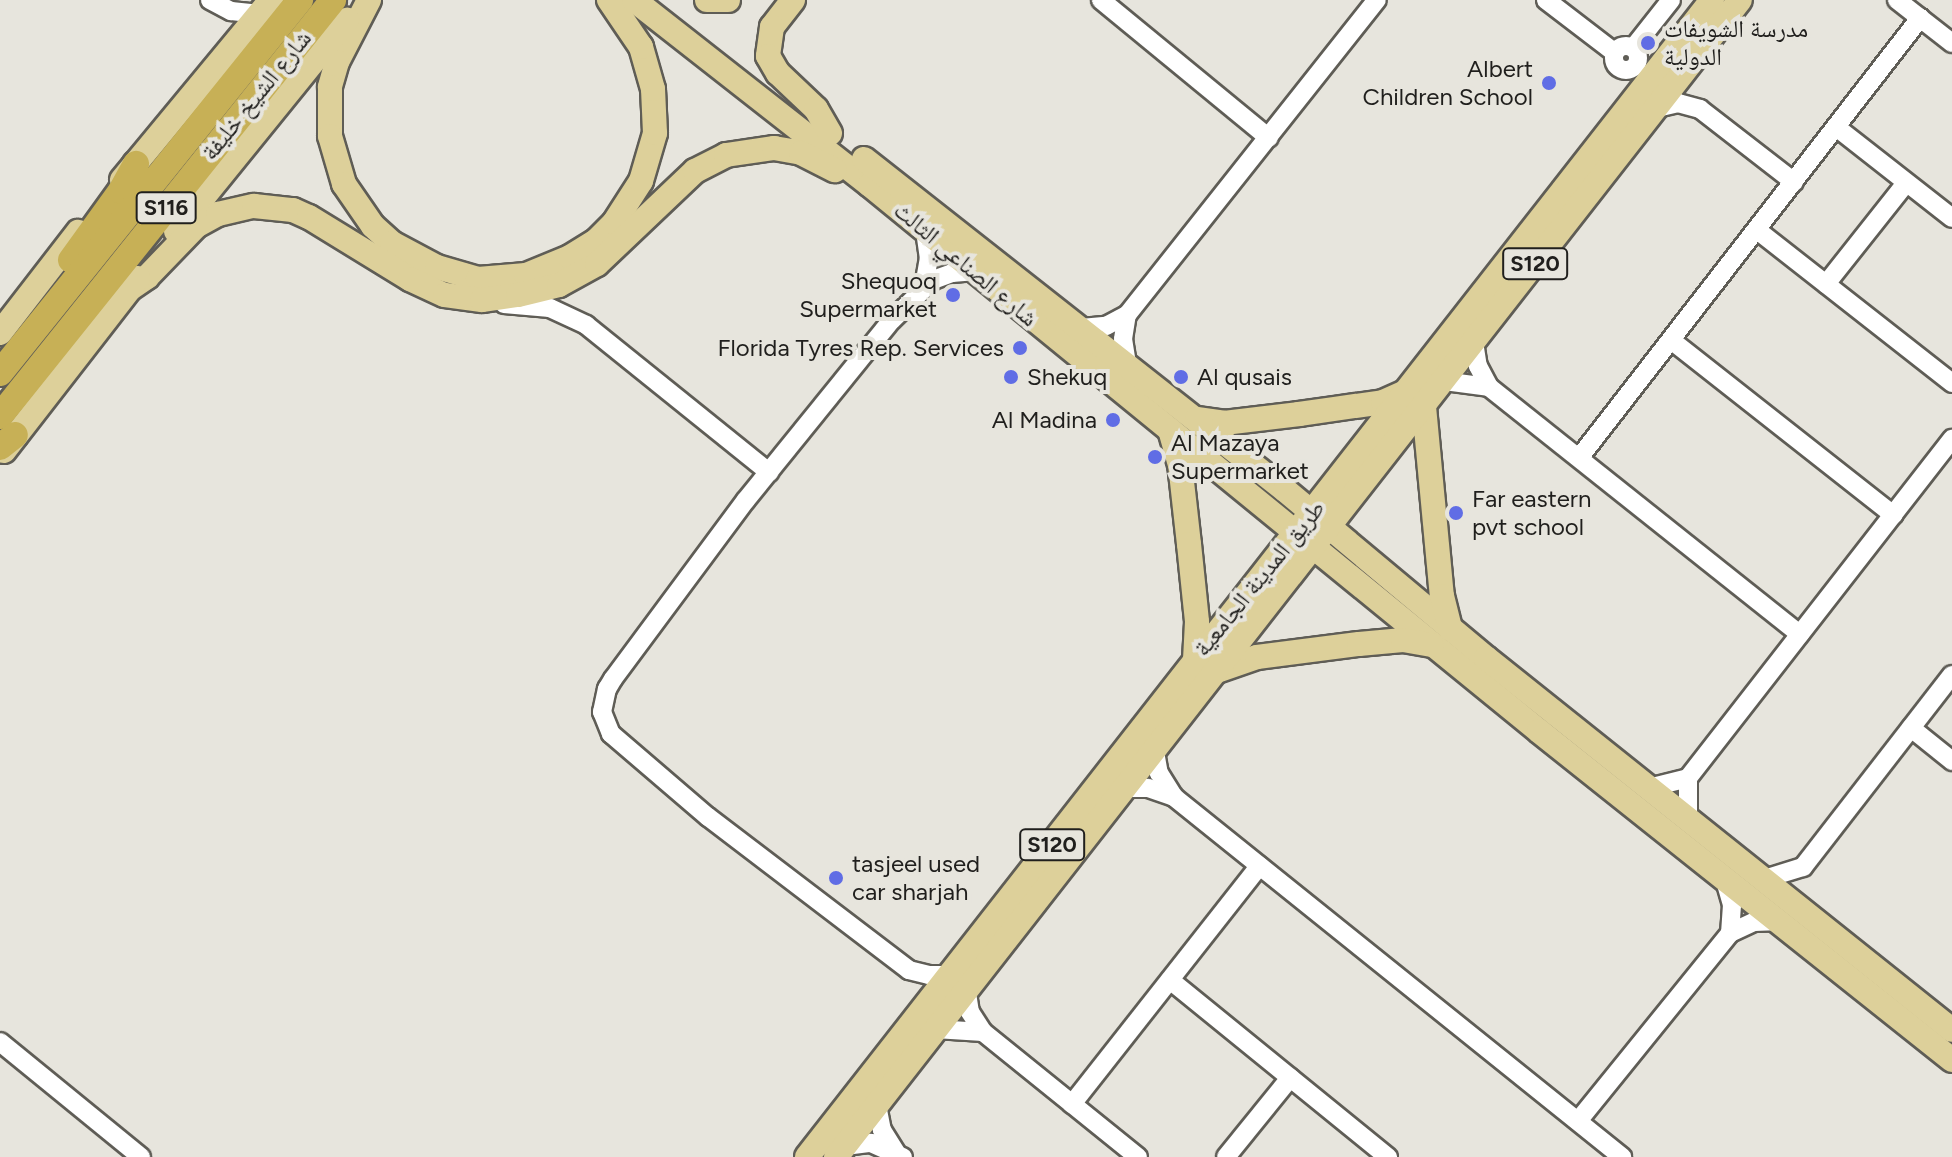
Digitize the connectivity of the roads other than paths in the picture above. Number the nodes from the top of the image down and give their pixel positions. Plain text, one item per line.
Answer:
1 (300, 0) edge
2 (333, 0) edge
3 (366, 0) edge
4 (609, 0) edge
5 (634, 0) edge
6 (661, 0) edge
7 (707, 0) edge
8 (728, 0) edge
9 (793, 0) edge
10 (1101, 0) edge
11 (1377, 0) edge
12 (1546, 0) edge
13 (1671, 0) edge
14 (1712, 0) edge
15 (1740, 0) edge
16 (1897, 0) edge
17 (216, 4) edge
18 (266, 7) edge
19 (1920, 18) junction
20 (1952, 43) edge
21 (233, 48) junction
22 (1627, 58) junction
23 (1665, 59) junction
24 (1691, 64) junction
25 (1629, 106) junction
26 (1657, 108) junction
27 (1700, 109) junction
28 (1836, 127) junction
29 (830, 133) junction
30 (1269, 138) junction
31 (136, 164) junction
32 (1794, 182) junction
33 (1906, 183) junction
34 (870, 185) junction
35 (1952, 218) edge
36 (1757, 230) junction
37 (925, 232) junction
38 (973, 271) junction
39 (1826, 284) junction
40 (924, 286) junction
41 (128, 290) junction
42 (482, 300) junction
43 (1127, 315) junction
44 (1081, 328) junction
45 (0, 333) edge
46 (1671, 340) junction
47 (1474, 342) junction
48 (1127, 364) junction
49 (6, 365) edge
50 (1444, 381) junction
51 (1952, 383) edge
52 (1489, 387) junction
53 (1417, 398) junction
54 (1195, 418) junction
55 (1170, 430) junction
56 (4, 438) edge
57 (1952, 439) edge
58 (1579, 458) junction
59 (769, 472) junction
60 (1325, 514) junction
61 (1893, 515) junction
62 (1286, 525) junction
63 (1278, 552) junction
64 (1321, 554) junction
65 (1298, 568) junction
66 (1800, 634) junction
67 (1442, 637) junction
68 (1205, 665) junction
69 (1952, 675) edge
70 (1911, 728) junction
71 (1154, 746) junction
72 (1952, 761) edge
73 (1688, 778) junction
74 (1121, 788) junction
75 (1648, 788) junction
76 (1174, 797) junction
77 (1688, 818) junction
78 (1259, 866) junction
79 (1803, 867) junction
80 (1717, 872) junction
81 (1764, 879) junction
82 (1790, 914) junction
83 (1730, 933) junction
84 (909, 970) junction
85 (964, 978) junction
86 (1170, 980) junction
87 (929, 1019) junction
88 (1952, 1030) edge
89 (983, 1032) junction
90 (0, 1042) edge
91 (1952, 1060) edge
92 (1290, 1078) junction
93 (1072, 1104) junction
94 (877, 1105) junction
95 (1578, 1121) junction
96 (840, 1151) edge
97 (899, 1154) edge
98 (141, 1157) edge
99 (807, 1157) edge
100 (1138, 1157) edge
101 (1226, 1157) edge
102 (1388, 1157) edge
103 (1622, 1157) edge

1 - 49 highway, شارع الشيخ خليفة / S116
2 - 56 highway, شارع الشيخ خليفة / S116
3 - 4 main road
3 - 41 main road
5 - 34 main road, شارع الصناعي الثالث
6 - 29 main road, شارع الصناعي الثالث
7 - 8 main road
9 - 29 main road
10 - 30 street
11 - 30 street
12 - 22 street
13 - 22 street
14 - 23 main road, طريق المدينة الجامعية / S120
15 - 24 main road, طريق المدينة الجامعية / S120
16 - 19 street
17 - 18 street
17 - 21 street
18 - 21 main road
19 - 20 street
19 - 28 street
21 - 31 main road
22 - 23 street
22 - 25 street
23 - 25 main road, طريق المدينة الجامعية / S120
24 - 26 main road, طريق المدينة الجامعية / S120
24 - 27 street
25 - 53 main road, طريق المدينة الجامعية / S120
26 - 27 street
26 - 47 main road, طريق المدينة الجامعية / S120
27 - 32 street
28 - 32 street
28 - 33 street
29 - 44 main road, شارع الصناعي الثالث
30 - 43 street
31 - 45 main road
31 - 49 highway
32 - 36 street
33 - 35 street
33 - 39 street
34 - 37 main road, شارع الصناعي الثالث
34 - 42 main road
36 - 39 street
36 - 46 street
37 - 38 main road, شارع الصناعي الثالث
37 - 40 street
38 - 40 street
38 - 55 main road, شارع الصناعي الثالث
39 - 51 street
40 - 59 street
41 - 42 main road
41 - 56 main road
42 - 59 street
43 - 44 street
43 - 48 street
44 - 48 main road, شارع الصناعي الثالث
46 - 58 street
46 - 61 street
47 - 50 main road, طريق المدينة الجامعية / S120
47 - 52 street
48 - 54 main road, شارع الصناعي الثالث
50 - 52 street
50 - 53 main road, طريق المدينة الجامعية / S120
52 - 58 street
53 - 54 main road
53 - 60 main road, طريق المدينة الجامعية / S120
53 - 67 main road
54 - 60 main road, شارع الصناعي الثالث
55 - 62 main road, شارع الصناعي الثالث
55 - 68 main road
57 - 61 street
58 - 66 street
59 - 84 street
60 - 62 main road, طريق المدينة الجامعية / S120
60 - 64 main road, طريق المدينة الجامعية
60 - 67 main road, شارع الصناعي الثالث
61 - 66 street
62 - 63 main road, طريق المدينة الجامعية / S120
62 - 64 main road, شارع الصناعي الثالث
63 - 65 main road
63 - 68 main road, طريق المدينة الجامعية / S120
64 - 65 main road, طريق المدينة الجامعية / S120
64 - 67 main road, شارع الصناعي الثالث
65 - 68 main road, طريق المدينة الجامعية / S120
66 - 73 street
67 - 68 main road
67 - 75 main road
67 - 80 main road
68 - 71 main road, طريق المدينة الجامعية / S120
68 - 85 main road, طريق المدينة الجامعية / S120
69 - 70 street
70 - 72 street
70 - 79 street
71 - 74 main road, طريق المدينة الجامعية / S120
71 - 76 street
73 - 75 street
73 - 77 street
74 - 76 street
74 - 85 main road, طريق المدينة الجامعية / S120
75 - 77 main road
76 - 78 street
77 - 81 main road
78 - 86 street
78 - 95 street
79 - 81 street
79 - 82 street
80 - 81 main road
80 - 82 main road
80 - 83 street
81 - 82 main road
82 - 83 street
82 - 88 main road
82 - 91 main road
83 - 95 street
84 - 85 street
84 - 87 street
85 - 87 main road, طريق المدينة الجامعية / S120
85 - 89 street
86 - 92 street
86 - 93 street
87 - 89 street
87 - 94 main road, طريق المدينة الجامعية / S120
87 - 99 main road, طريق المدينة الجامعية / S120
89 - 93 street
90 - 98 street
92 - 101 street
92 - 102 street
93 - 100 street
94 - 96 main road, طريق المدينة الجامعية / S120
94 - 97 street
95 - 103 street
96 - 97 street

